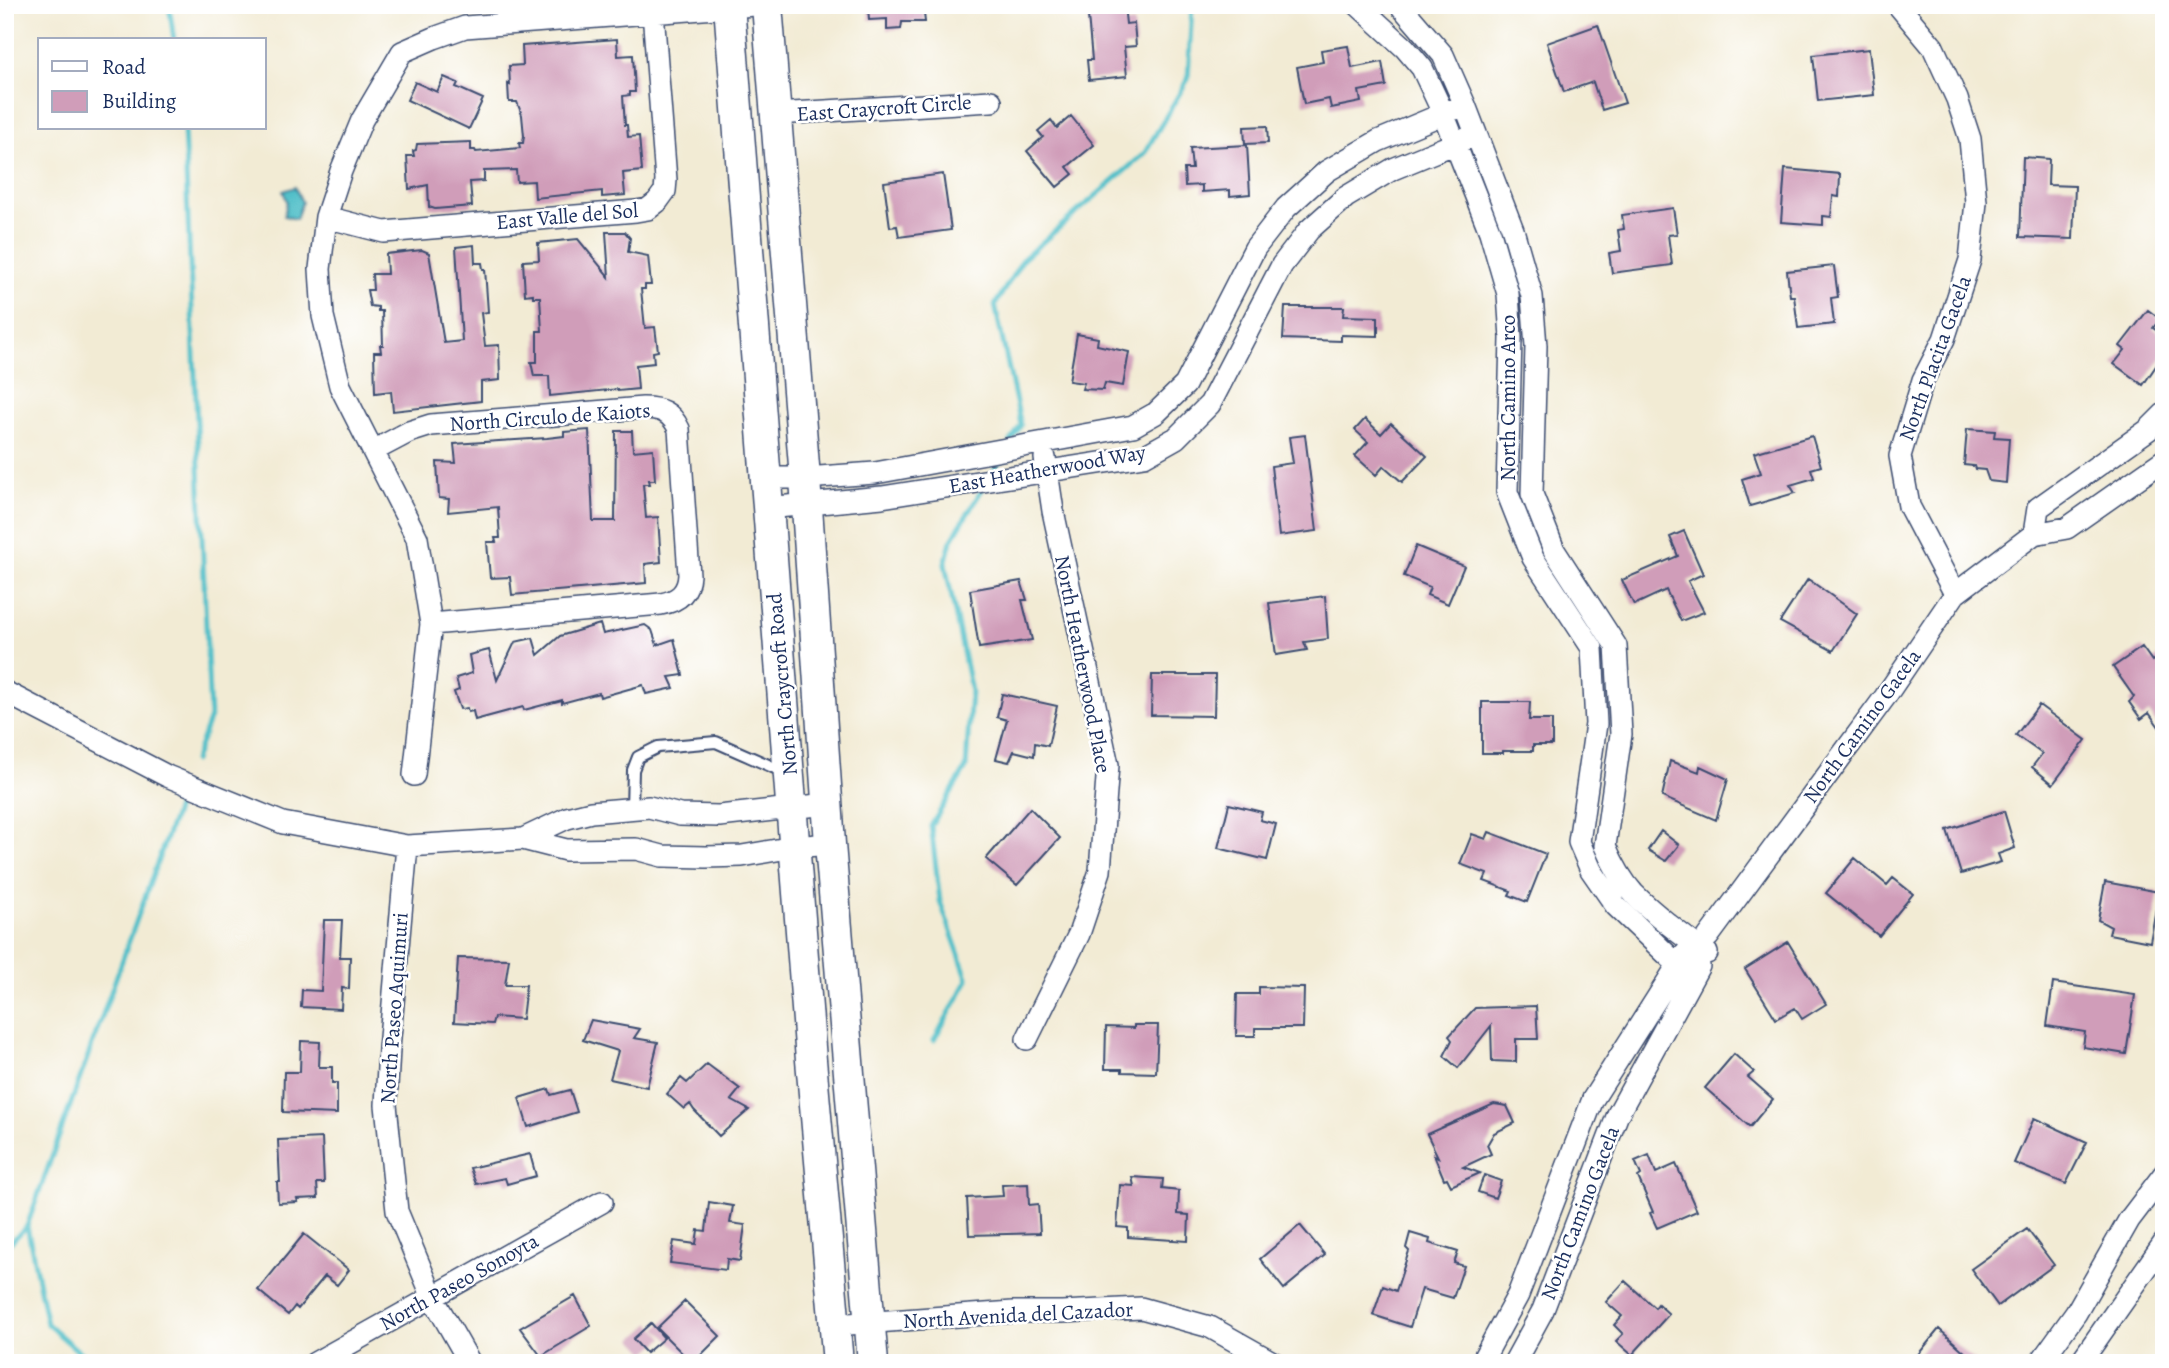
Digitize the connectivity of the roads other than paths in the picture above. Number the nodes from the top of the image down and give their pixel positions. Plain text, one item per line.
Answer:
1 (766, 5) edge
2 (1358, 5) edge
3 (1400, 5) edge
4 (1898, 5) edge
5 (738, 6) edge
6 (653, 12) junction
7 (991, 101) dead end
8 (1465, 105) junction
9 (1443, 113) junction
10 (776, 114) junction
11 (1475, 135) junction
12 (1455, 142) junction
13 (326, 217) junction
14 (2164, 414) edge
15 (1041, 443) junction
16 (373, 451) junction
17 (2164, 460) edge
18 (1048, 471) junction
19 (764, 478) junction
20 (806, 491) junction
21 (767, 508) junction
22 (2034, 534) junction
23 (1955, 594) junction
24 (432, 624) junction
25 (5, 692) edge
26 (414, 775) dead end
27 (789, 775) junction
28 (827, 804) junction
29 (792, 808) junction
30 (632, 809) junction
31 (523, 839) junction
32 (830, 844) junction
33 (407, 846) junction
34 (794, 847) junction
35 (1702, 944) junction
36 (1685, 970) junction
37 (1027, 1039) dead end
38 (2164, 1174) edge
39 (602, 1202) dead end
40 (1547, 1217) junction
41 (1570, 1237) junction
42 (2164, 1243) edge
43 (433, 1298) junction
44 (870, 1324) junction
45 (835, 1325) junction
46 (315, 1363) edge
47 (470, 1363) edge
48 (838, 1363) edge
49 (873, 1363) edge
50 (1274, 1363) edge
51 (1480, 1363) edge
52 (1514, 1363) edge
53 (2040, 1363) edge
54 (2080, 1363) edge

1 - 10 main road, North Craycroft Road
2 - 9 street, North Camino Arco
3 - 8 street, North Camino Arco
4 - 23 street, North Placita Gacela
5 - 6 street
5 - 19 main road, North Craycroft Road
6 - 13 street
6 - 13 street, East Valle del Sol
7 - 10 street, East Craycroft Circle
8 - 9 street, East Heatherwood Way
8 - 11 street, North Camino Arco
9 - 12 street, North Camino Arco
9 - 15 street, East Heatherwood Way
10 - 20 main road, North Craycroft Road
11 - 12 street, East Heatherwood Way
11 - 35 street, North Camino Arco
12 - 18 street, East Heatherwood Way
12 - 36 street, North Camino Arco
13 - 16 street
14 - 22 street
15 - 18 street, North Heatherwood Place
15 - 20 street, East Heatherwood Way
16 - 24 street
16 - 24 street, North Circulo de Kaiots
17 - 22 street, North Camino Gacela
18 - 20 street, East Heatherwood Way
18 - 37 street, North Heatherwood Place
19 - 20 street, East Heatherwood Way
19 - 21 main road, North Craycroft Road
20 - 21 street, East Heatherwood Way
20 - 28 main road, North Craycroft Road
21 - 27 main road, North Craycroft Road
22 - 23 street, North Camino Gacela
23 - 35 street, North Camino Gacela
24 - 26 street
25 - 33 street
27 - 29 main road, North Craycroft Road
27 - 30 lane
28 - 29 street
28 - 32 main road, North Craycroft Road
29 - 30 street
29 - 34 main road, North Craycroft Road
30 - 31 street
31 - 33 street
31 - 34 street
32 - 34 street
32 - 44 main road, North Craycroft Road
33 - 43 street, North Paseo Aquimuri
34 - 45 main road, North Craycroft Road
35 - 36 street, North Camino Gacela
36 - 40 street, North Camino Gacela
36 - 41 street, North Camino Gacela
38 - 53 street
39 - 43 street, North Paseo Sonoyta
40 - 41 street
40 - 51 street, North Camino Gacela
41 - 52 street, North Camino Gacela
42 - 54 street
43 - 46 street, North Paseo Sonoyta
43 - 47 street, North Paseo Aquimuri
44 - 45 street, North Avenida del Cazador
44 - 49 main road, North Craycroft Road
44 - 50 street, North Avenida del Cazador
45 - 48 main road, North Craycroft Road

